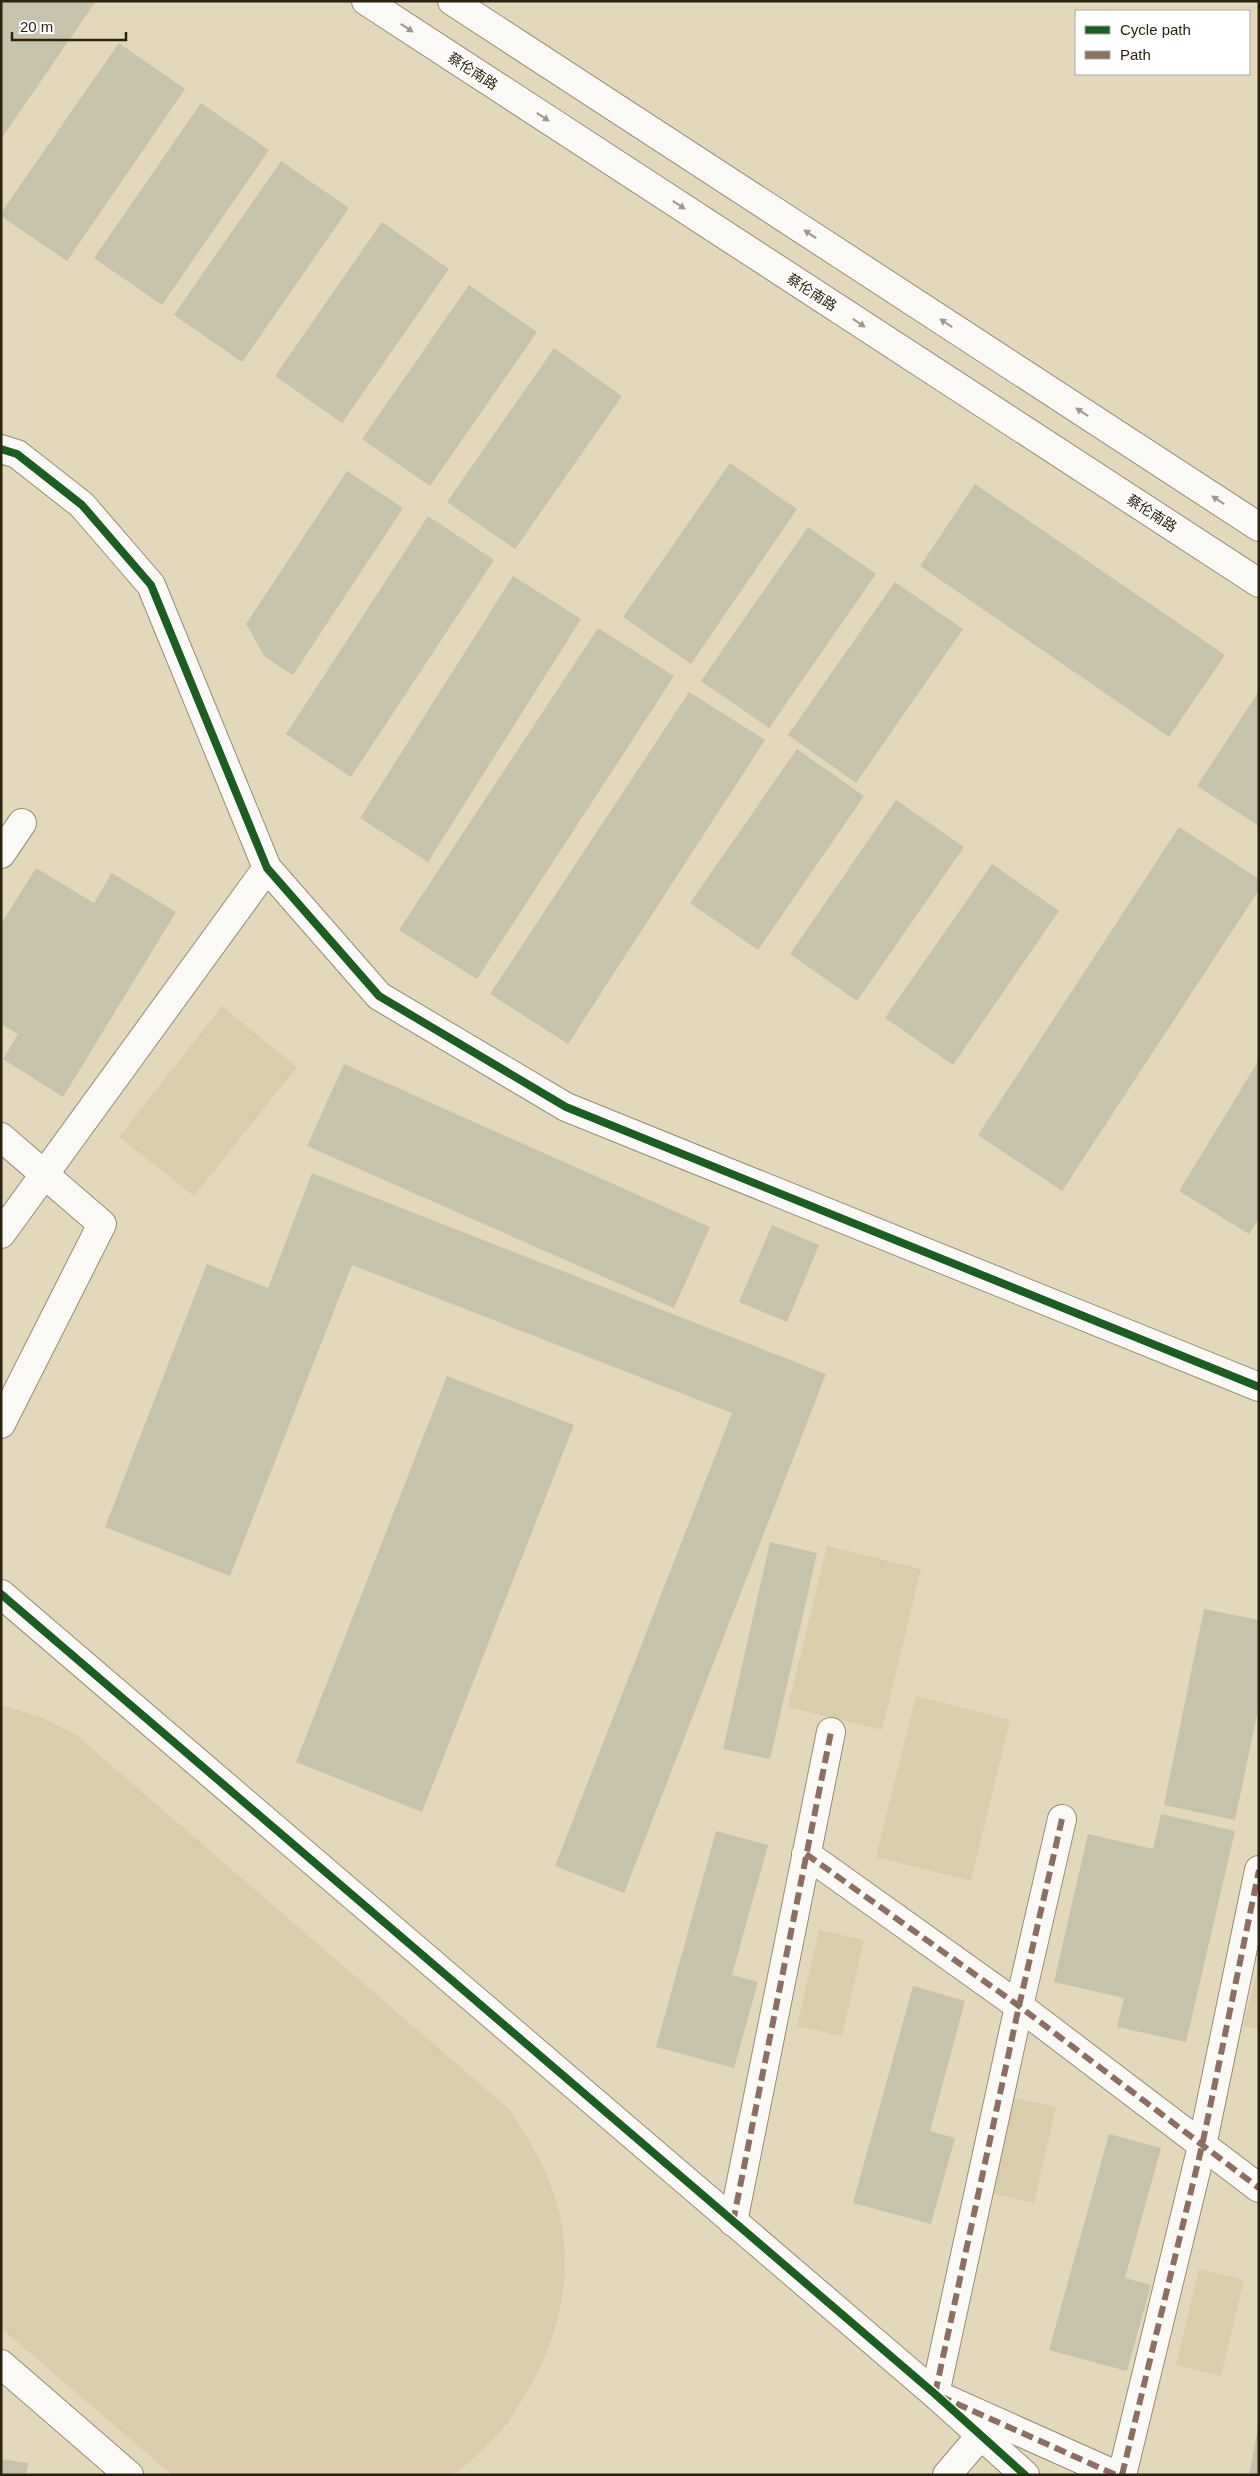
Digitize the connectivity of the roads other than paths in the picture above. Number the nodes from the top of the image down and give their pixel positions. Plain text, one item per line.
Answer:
1 (366, 1) edge
2 (452, 1) edge
3 (1, 449) edge
4 (1259, 527) edge
5 (1259, 583) edge
6 (22, 823) dead end
7 (1, 854) edge
8 (267, 868) junction
9 (1, 1137) edge
10 (45, 1175) junction
11 (1, 1234) edge
12 (1259, 1387) edge
13 (1, 1424) edge
14 (1, 1594) edge
15 (832, 1732) dead end
16 (1062, 1819) dead end
17 (806, 1854) junction
18 (1259, 1870) edge
19 (1019, 2006) junction
20 (1202, 2146) junction
21 (1259, 2188) edge
22 (733, 2222) junction
23 (1, 2364) edge
24 (935, 2394) junction
25 (981, 2435) junction
26 (129, 2475) edge
27 (947, 2475) edge
28 (1026, 2475) edge
29 (1116, 2475) edge
30 (1122, 2475) edge

1 -> 5 street, 蔡伦南路
4 -> 2 street
3 - 8 street
6 - 7 street
8 - 10 street
8 - 12 street
9 - 10 street
10 - 11 street
10 - 13 street
14 - 22 street
15 - 17 street
16 - 19 street
17 - 19 street
17 - 22 street
18 - 20 street
19 - 20 street
19 - 24 street
20 - 21 street
20 - 30 street
22 - 24 street
23 - 26 street
24 - 25 street
24 - 29 street
25 - 27 street
25 - 28 street

